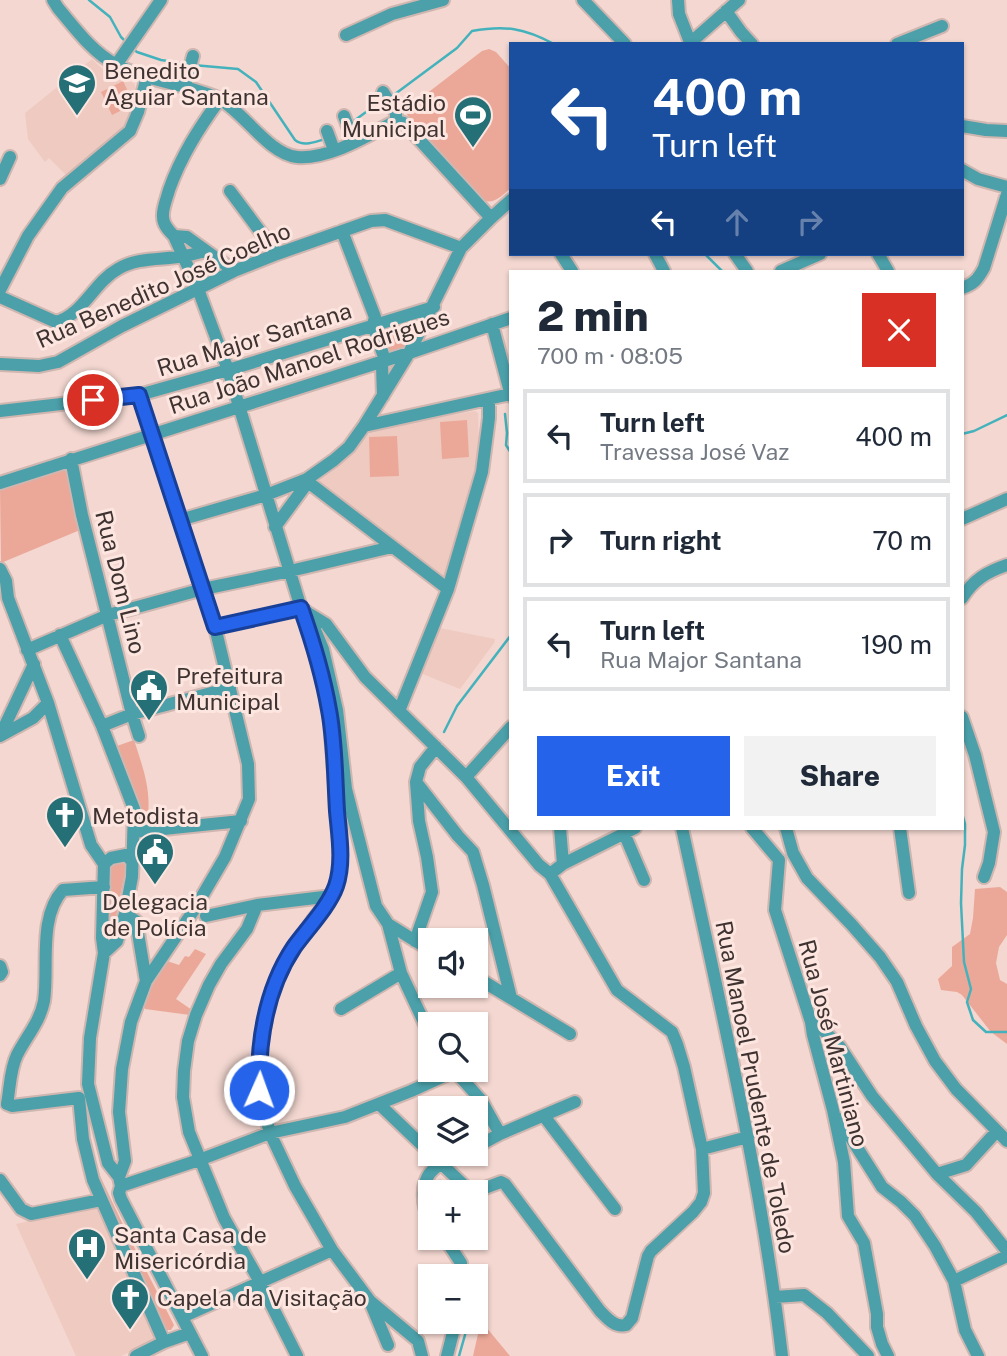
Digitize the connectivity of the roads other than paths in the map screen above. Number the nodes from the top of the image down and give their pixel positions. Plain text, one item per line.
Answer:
1 (53, 0) edge
2 (160, 0) edge
3 (443, 0) edge
4 (583, 0) edge
5 (678, 0) edge
6 (740, 0) edge
7 (726, 11) junction
8 (942, 26) dead end
9 (346, 34) dead end
10 (914, 41) edge
11 (623, 42) edge
12 (690, 42) edge
13 (691, 42) edge
14 (750, 42) edge
15 (192, 59) dead end
16 (119, 61) junction
17 (147, 76) junction
18 (186, 83) junction
19 (383, 92) dead end
20 (220, 99) junction
21 (396, 121) junction
22 (964, 126) edge
23 (1007, 131) edge
24 (10, 157) dead end
25 (964, 171) edge
26 (0, 179) edge
27 (1007, 187) edge
28 (230, 191) dead end
29 (1007, 194) edge
30 (509, 202) edge
31 (491, 218) junction
32 (342, 231) junction
33 (174, 236) junction
34 (461, 248) junction
35 (205, 251) junction
36 (277, 254) junction
37 (184, 256) junction
38 (815, 256) edge
39 (782, 270) edge
40 (234, 271) junction
41 (964, 287) edge
42 (198, 289) junction
43 (0, 290) edge
44 (0, 297) edge
45 (434, 307) junction
46 (509, 319) edge
47 (492, 324) junction
48 (373, 325) junction
49 (409, 353) junction
50 (385, 360) junction
51 (0, 364) edge
52 (228, 370) junction
53 (509, 388) edge
54 (139, 395) junction
55 (509, 395) edge
56 (383, 396) junction
57 (489, 400) junction
58 (240, 407) junction
59 (0, 411) edge
60 (364, 426) junction
61 (152, 434) junction
62 (71, 459) junction
63 (307, 481) junction
64 (0, 483) edge
65 (267, 495) junction
66 (1007, 499) edge
67 (964, 518) edge
68 (180, 520) junction
69 (275, 527) junction
70 (391, 547) junction
71 (1007, 565) edge
72 (0, 569) edge
73 (290, 571) junction
74 (203, 589) junction
75 (448, 589) junction
76 (964, 595) edge
77 (304, 610) junction
78 (108, 615) junction
79 (215, 627) junction
80 (60, 635) junction
81 (41, 643) junction
82 (27, 650) junction
83 (33, 666) junction
84 (230, 688) junction
85 (48, 703) junction
86 (399, 711) junction
87 (132, 714) junction
88 (964, 723) edge
89 (102, 726) junction
90 (509, 729) edge
91 (0, 736) edge
92 (139, 736) dead end
93 (436, 747) junction
94 (466, 777) junction
95 (416, 782) junction
96 (241, 821) junction
97 (509, 829) edge
98 (510, 830) edge
99 (560, 830) edge
100 (682, 830) edge
101 (754, 830) edge
102 (787, 830) edge
103 (900, 830) edge
104 (134, 832) junction
105 (621, 832) edge
106 (793, 853) junction
107 (779, 860) junction
108 (132, 861) junction
109 (104, 864) junction
110 (563, 864) junction
111 (550, 874) junction
112 (984, 877) dead end
113 (644, 880) dead end
114 (104, 887) junction
115 (909, 893) dead end
116 (332, 896) junction
117 (257, 905) junction
118 (125, 914) junction
119 (206, 916) dead end
120 (388, 924) junction
121 (415, 941) junction
122 (418, 943) edge
123 (104, 953) junction
124 (401, 973) junction
125 (146, 981) junction
126 (488, 984) edge
127 (511, 998) junction
128 (341, 1009) dead end
129 (419, 1012) edge
130 (811, 1022) junction
131 (570, 1034) dead end
132 (6, 1070) edge
133 (427, 1082) edge
134 (464, 1082) edge
135 (88, 1084) junction
136 (79, 1098) junction
137 (575, 1102) dead end
138 (379, 1104) junction
139 (833, 1110) junction
140 (544, 1116) junction
141 (270, 1133) junction
142 (500, 1134) junction
143 (1002, 1136) edge
144 (748, 1137) junction
145 (488, 1140) edge
146 (418, 1142) edge
147 (702, 1149) junction
148 (199, 1160) junction
149 (440, 1166) edge
150 (443, 1166) edge
151 (937, 1174) junction
152 (0, 1180) edge
153 (427, 1180) edge
154 (120, 1182) junction
155 (101, 1200) junction
156 (615, 1209) dead end
157 (332, 1250) junction
158 (1007, 1254) edge
159 (954, 1281) junction
160 (260, 1282) junction
161 (775, 1297) junction
162 (370, 1301) junction
163 (182, 1317) junction
164 (190, 1333) junction
165 (453, 1334) edge
166 (164, 1342) junction
167 (388, 1345) dead end
168 (136, 1356) edge
169 (202, 1356) edge
170 (297, 1356) edge
171 (422, 1356) edge
172 (447, 1356) edge
173 (782, 1356) edge
174 (868, 1356) edge
175 (888, 1356) edge
176 (978, 1356) edge

1 - 16 street
2 - 16 street
3 - 9 street
4 - 11 street
5 - 12 street
6 - 7 street
7 - 13 street
7 - 14 street
8 - 10 street
15 - 18 street
16 - 17 street
17 - 18 street
17 - 43 street
18 - 20 street
19 - 21 street
20 - 21 street
20 - 33 street
21 - 31 street
22 - 23 street
24 - 26 street
25 - 27 street
28 - 36 street
29 - 41 street
30 - 31 street
31 - 34 street
32 - 34 street, Rua Benedito José Coelho
32 - 36 street, Rua Benedito José Coelho
32 - 48 street
33 - 35 street
33 - 37 street
34 - 45 street
35 - 37 street
35 - 40 street
36 - 40 street, Rua Benedito José Coelho
37 - 42 street
37 - 44 street
38 - 39 street
40 - 42 street, Rua Benedito José Coelho
42 - 51 street, Rua Benedito José Coelho
42 - 52 street
45 - 48 street, Rua Major Santana
45 - 49 street
46 - 47 street, Rua João Manoel Rodrigues
47 - 49 street, Rua João Manoel Rodrigues
47 - 53 street
48 - 50 street
48 - 52 street, Rua Major Santana
49 - 50 street, Rua João Manoel Rodrigues
49 - 56 street
50 - 56 street
50 - 58 street, Rua João Manoel Rodrigues
52 - 54 street, Rua Major Santana
52 - 58 street
54 - 59 street, Rua Major Santana
54 - 61 street
55 - 57 street
56 - 60 street
57 - 60 street
57 - 75 street
58 - 61 street, Rua João Manoel Rodrigues
58 - 65 street
60 - 63 street
61 - 62 street, Rua João Manoel Rodrigues
61 - 68 street
62 - 64 street, Rua João Manoel Rodrigues
62 - 78 street, Rua Dom Lino
63 - 65 street
63 - 69 street
63 - 70 street
65 - 68 street
65 - 69 street
66 - 67 street
68 - 74 street
69 - 73 street
70 - 73 street
70 - 75 street
71 - 76 street
72 - 82 street
73 - 74 street
73 - 77 street
74 - 78 street
74 - 79 street
75 - 86 street
77 - 79 street
77 - 86 street
77 - 116 street
77 - 120 street
78 - 80 street
78 - 87 street, Rua Dom Lino
79 - 84 street
80 - 81 street
80 - 89 street
81 - 82 street
81 - 83 street
82 - 83 street
83 - 85 street
83 - 91 street
84 - 87 street
84 - 96 street
85 - 91 street
85 - 109 street
86 - 93 street
87 - 89 street
87 - 92 street, Rua Dom Lino
88 - 112 street
89 - 104 street
90 - 94 street
93 - 94 street
93 - 95 street
94 - 97 street
95 - 121 street
95 - 127 street
96 - 104 street
96 - 125 street
98 - 111 street
99 - 110 street
100 - 144 street, Rua Manoel Prudente de Toledo
101 - 107 street
102 - 106 street
103 - 115 street
104 - 108 street
105 - 110 street
105 - 113 street
106 - 107 street
106 - 143 street
107 - 130 street, Rua José Martiniano
108 - 109 street
108 - 118 street
109 - 114 street
110 - 111 street
111 - 147 street
114 - 123 street
114 - 132 street
116 - 117 street
116 - 141 street
117 - 119 street
117 - 148 street
118 - 123 street
118 - 125 street
120 - 121 street
120 - 124 street
121 - 122 street
123 - 135 street
124 - 128 street
124 - 129 street
125 - 154 street
126 - 127 street
127 - 131 street
130 - 139 street, Rua José Martiniano
130 - 151 street
132 - 136 street
133 - 138 street
134 - 142 street
135 - 136 street
135 - 154 street
136 - 155 street
137 - 140 street
138 - 141 street
138 - 146 street
139 - 159 street
139 - 175 street, Rua José Martiniano
140 - 142 street
140 - 156 street
141 - 148 street
141 - 157 street
142 - 145 street
143 - 151 street
144 - 147 street
144 - 161 street, Rua Manoel Prudente de Toledo
147 - 150 street
148 - 154 street
148 - 160 street
149 - 153 street
151 - 158 street
152 - 155 street
154 - 163 street
155 - 166 street
157 - 160 street
157 - 162 street
158 - 159 street
159 - 176 street
160 - 163 street
160 - 170 street
161 - 173 street, Rua Manoel Prudente de Toledo
161 - 174 street
162 - 167 street
162 - 171 street
163 - 164 street
164 - 166 street
164 - 169 street
165 - 172 street
166 - 168 street

